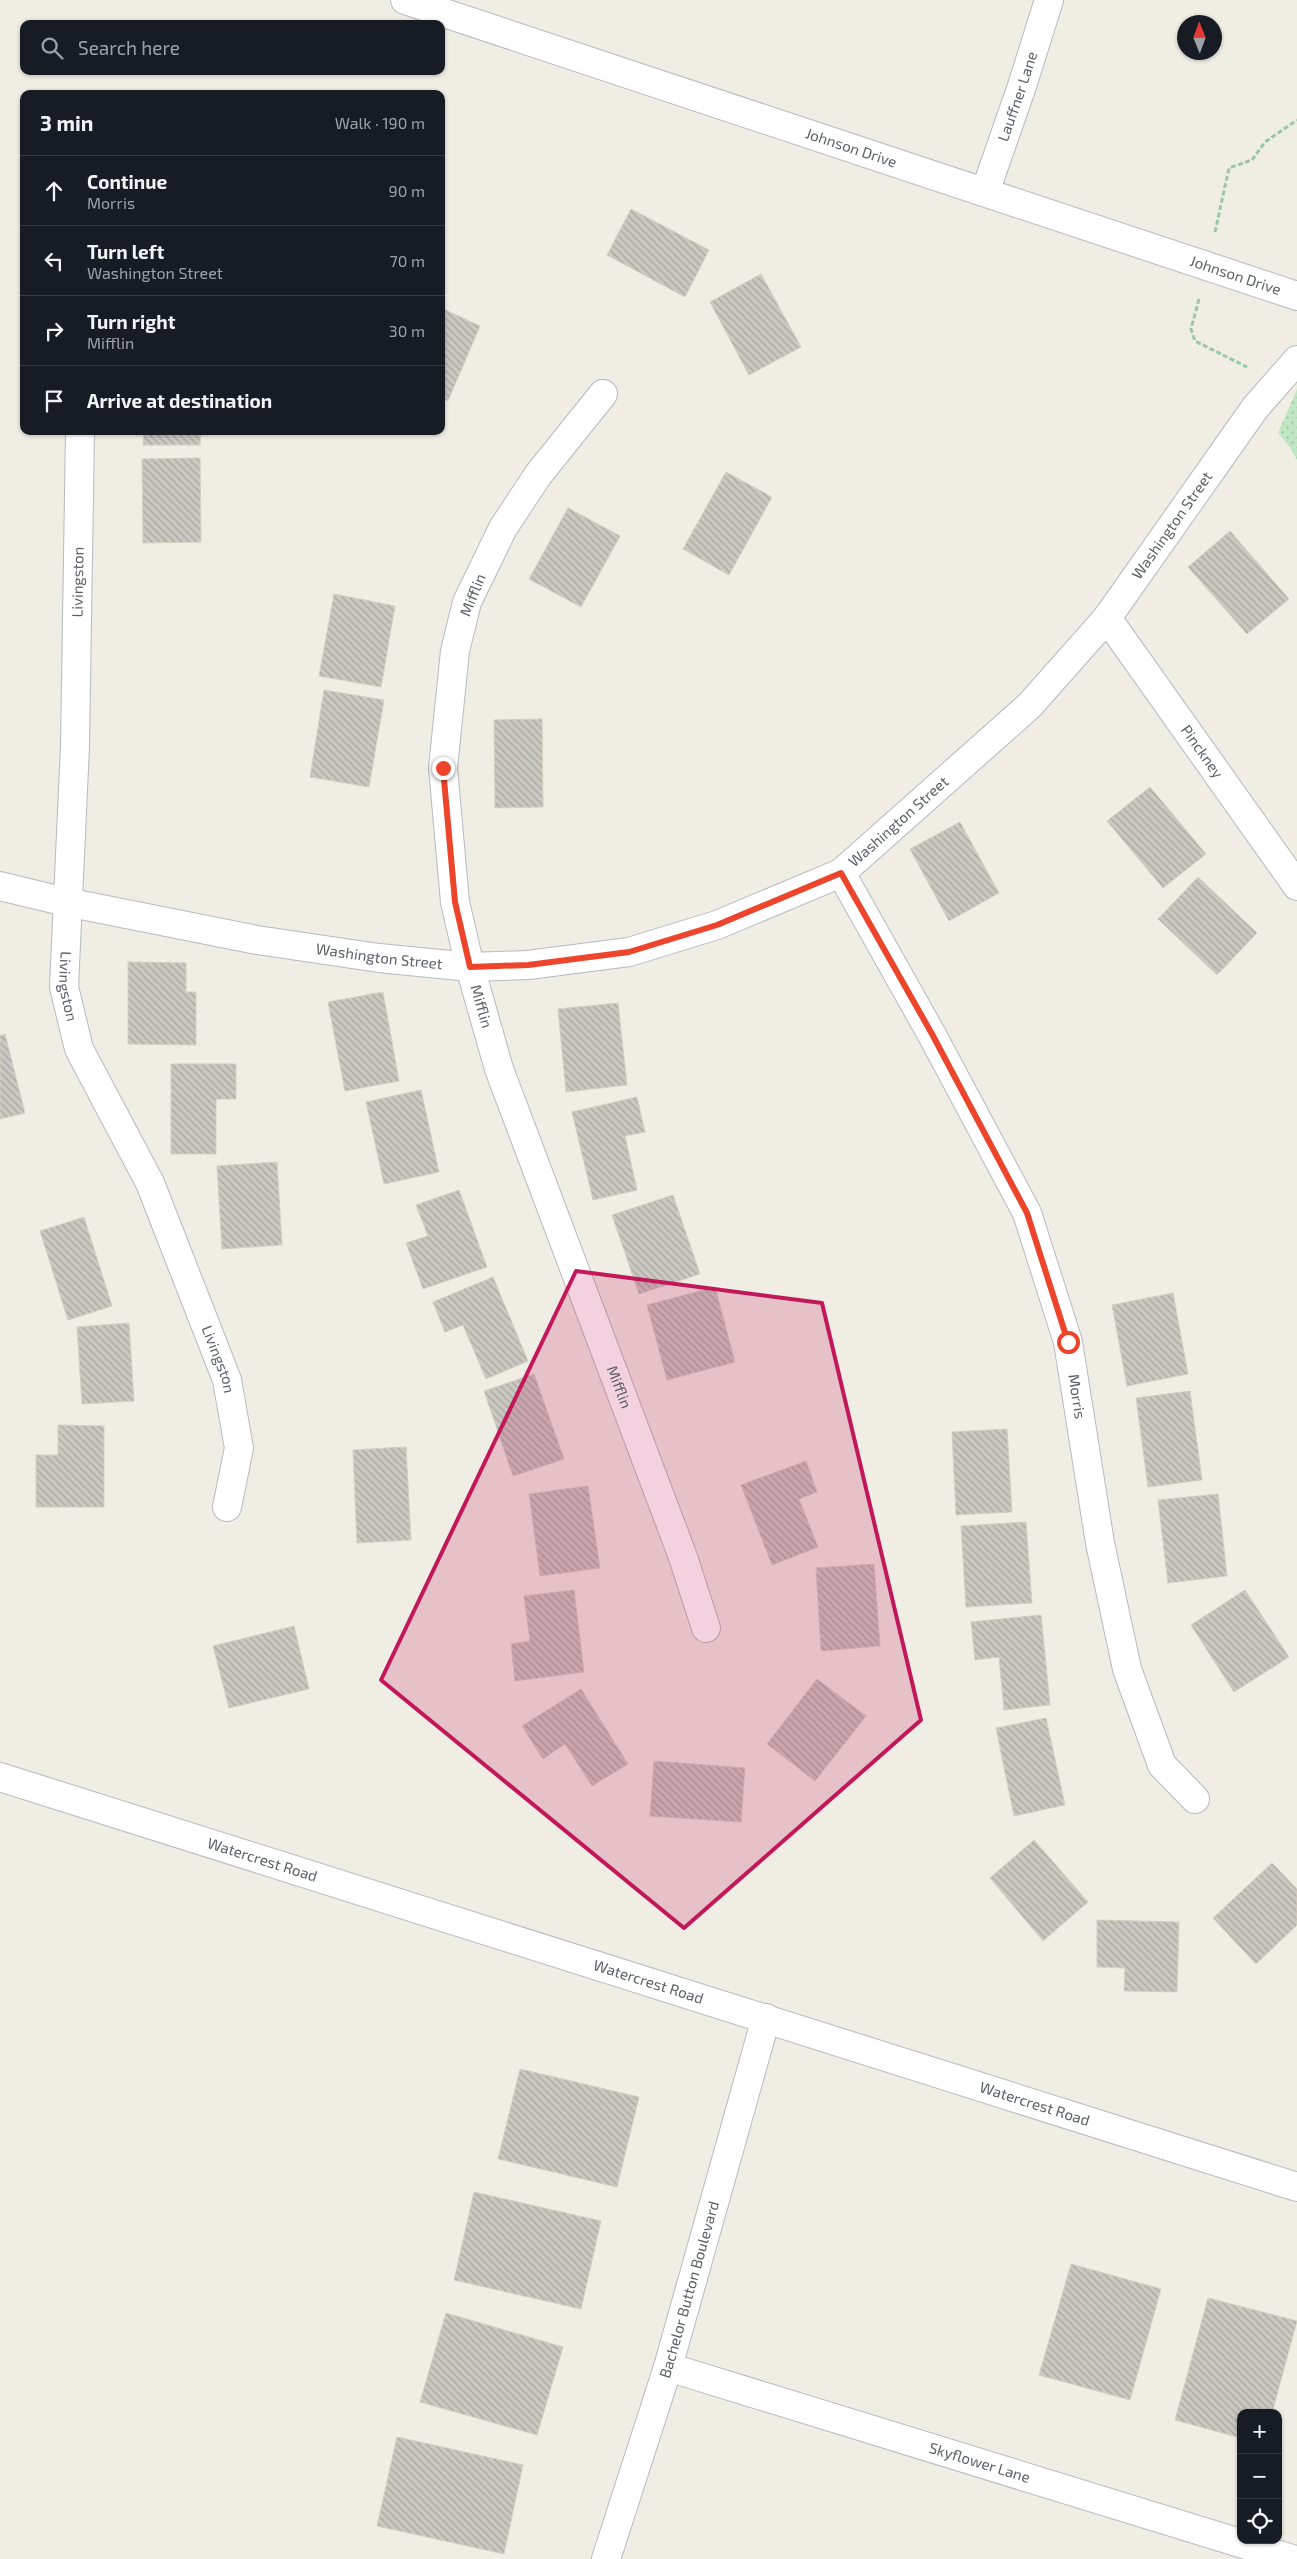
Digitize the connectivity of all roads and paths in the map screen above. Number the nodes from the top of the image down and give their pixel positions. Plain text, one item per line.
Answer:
1 (404, 0) edge
2 (1049, 0) edge
3 (985, 192) junction
4 (1297, 296) edge
5 (1297, 360) edge
6 (603, 394) dead end
7 (80, 435) edge
8 (1107, 618) junction
9 (841, 873) junction
10 (0, 886) edge
11 (1297, 886) edge
12 (66, 902) junction
13 (470, 967) junction
14 (227, 1506) dead end
15 (706, 1628) dead end
16 (0, 1777) edge
17 (1195, 1799) dead end
18 (766, 2018) junction
19 (1297, 2187) edge
20 (668, 2367) junction
21 (606, 2559) edge
22 (1292, 2559) edge

1 - 3 street, Johnson Drive
2 - 3 street, Lauffner Lane
3 - 4 street, Johnson Drive
5 - 8 street, Washington Street
6 - 13 street, Mifflin
7 - 12 street, Livingston
8 - 9 street, Washington Street
8 - 11 street, Pinckney
9 - 13 street, Washington Street
9 - 17 street, Morris
10 - 12 street, Washington Street
12 - 13 street, Washington Street
12 - 14 street, Livingston
13 - 15 street, Mifflin
16 - 18 street, Watercrest Road
18 - 19 street, Watercrest Road
18 - 20 street, Bachelor Button Boulevard
20 - 21 street, Bachelor Button Boulevard
20 - 22 street, Skyflower Lane

